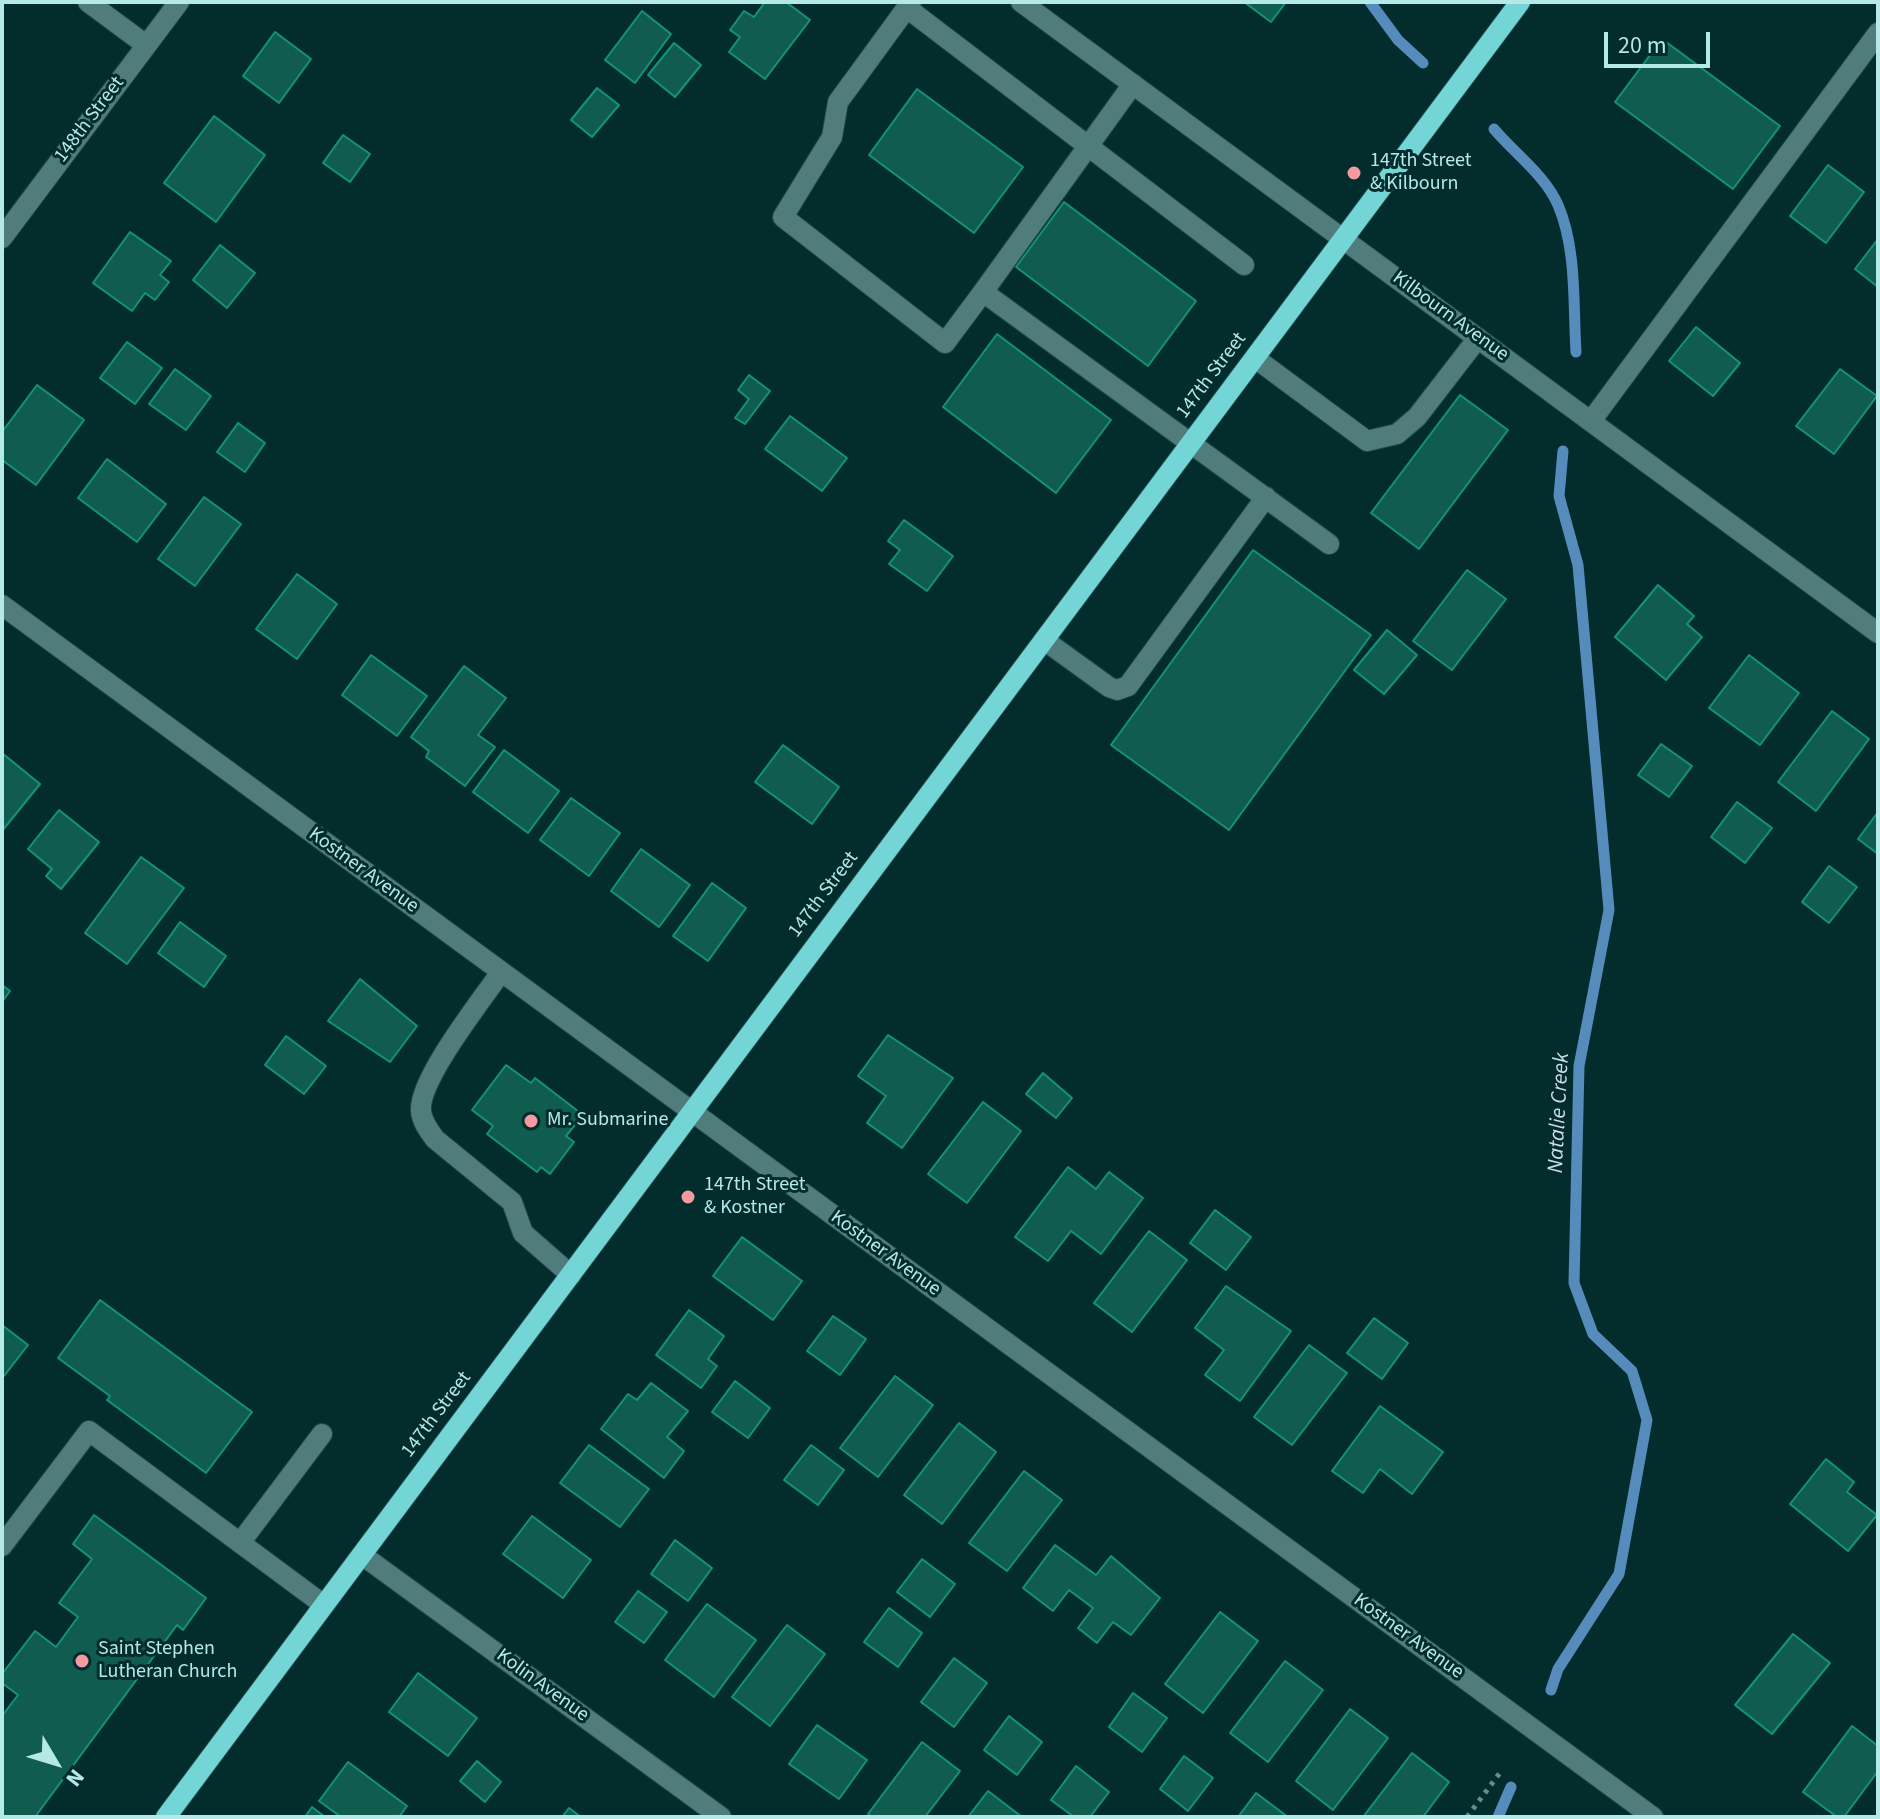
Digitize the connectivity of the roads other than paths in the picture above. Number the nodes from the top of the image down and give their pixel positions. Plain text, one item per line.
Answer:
1 (88, 2) edge
2 (179, 2) edge
3 (1021, 2) edge
4 (1520, 2) edge
5 (909, 5) edge
6 (1878, 33) edge
7 (146, 45) junction
8 (1133, 84) junction
9 (1089, 146) junction
10 (2, 238) edge
11 (1344, 238) junction
12 (1244, 265) dead end
13 (983, 292) junction
14 (1478, 338) junction
15 (1255, 358) junction
16 (1591, 421) junction
17 (1192, 442) junction
18 (1266, 497) junction
19 (1329, 544) dead end
20 (2, 605) edge
21 (1878, 633) edge
22 (1044, 640) junction
23 (501, 972) junction
24 (692, 1112) junction
25 (571, 1275) junction
26 (322, 1434) dead end
27 (240, 1543) junction
28 (2, 1546) edge
29 (362, 1555) junction
30 (324, 1605) junction
31 (166, 1817) edge
32 (721, 1817) edge
33 (1653, 1817) edge

1 - 7 street
2 - 7 street, 148th Street
3 - 8 street, Kilbourn Avenue
4 - 11 main road, 147th Street
5 - 9 street
5 - 13 street
6 - 16 street
7 - 10 street, 148th Street
8 - 9 street
8 - 11 street, Kilbourn Avenue
9 - 12 street
9 - 13 street
11 - 14 street, Kilbourn Avenue
11 - 15 main road, 147th Street
13 - 17 street
14 - 15 street
14 - 16 street, Kilbourn Avenue
15 - 17 main road, 147th Street
16 - 21 street, Kilbourn Avenue
17 - 18 street
17 - 22 main road, 147th Street
18 - 19 street
18 - 22 street
20 - 23 street, Kostner Avenue
22 - 24 main road, 147th Street
23 - 24 street, Kostner Avenue
23 - 25 street
24 - 25 main road, 147th Street
24 - 33 street, Kostner Avenue
25 - 29 main road, 147th Street
26 - 27 street
27 - 28 street
27 - 30 street
29 - 30 main road, 147th Street
29 - 32 street, Kolin Avenue
30 - 31 main road, 147th Street

